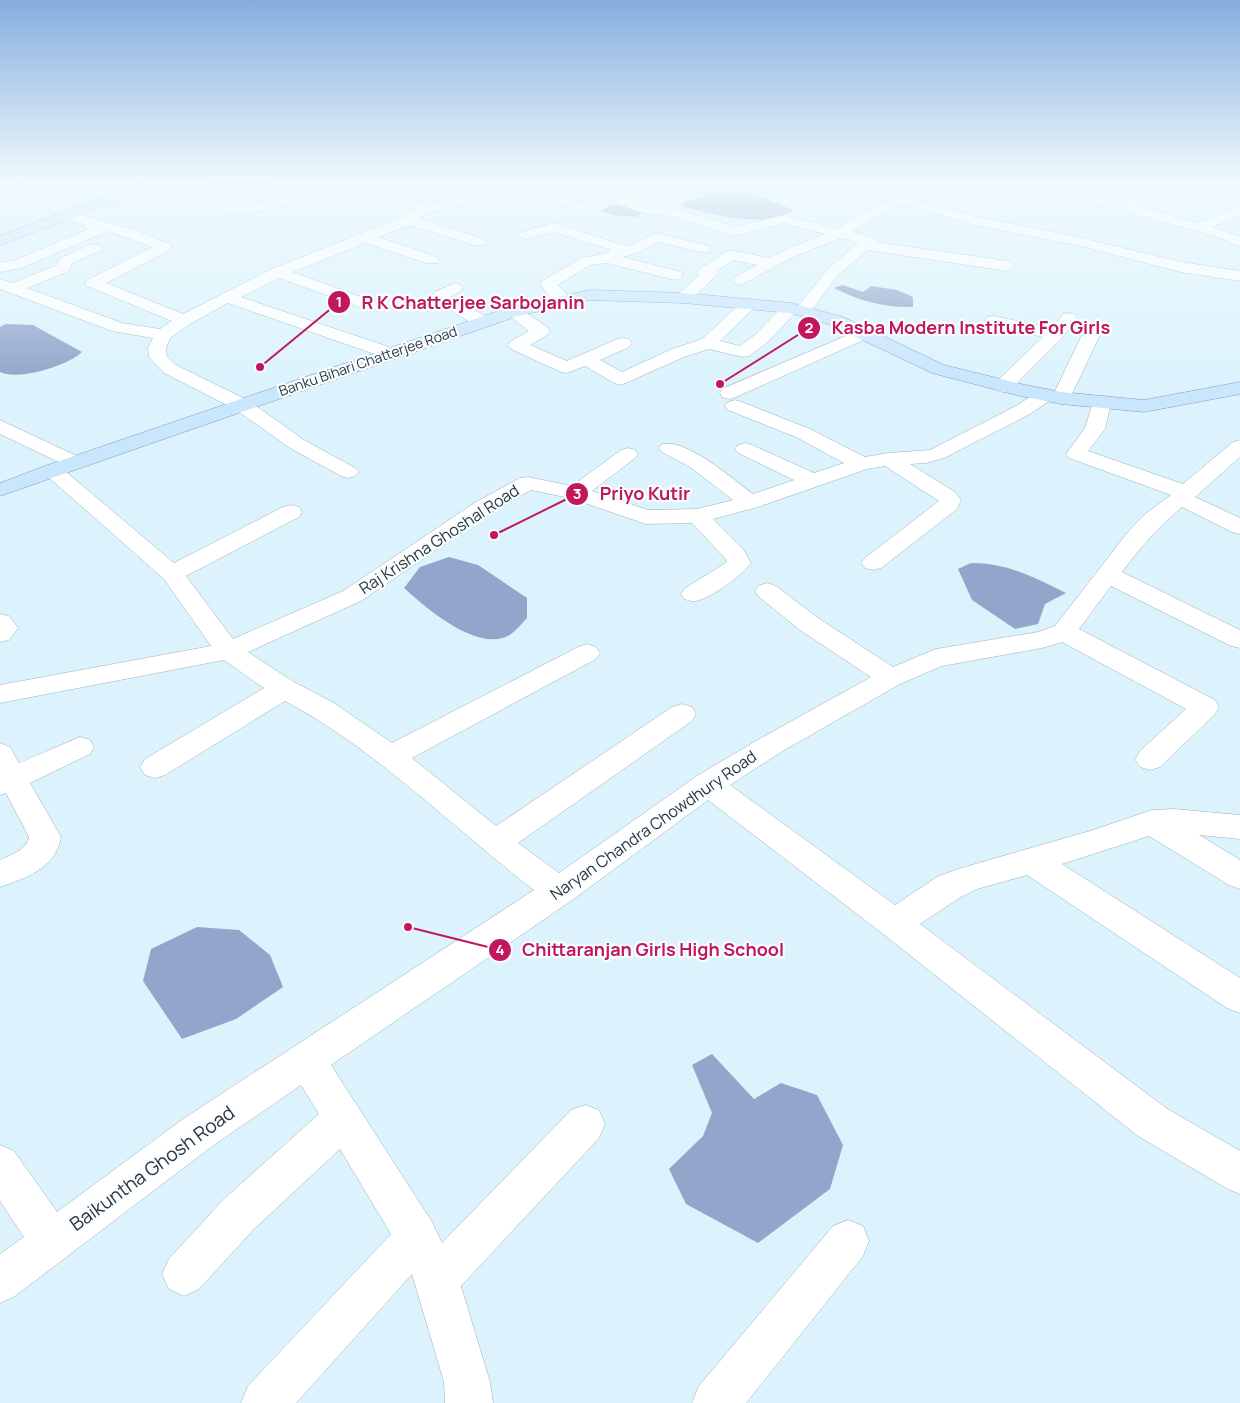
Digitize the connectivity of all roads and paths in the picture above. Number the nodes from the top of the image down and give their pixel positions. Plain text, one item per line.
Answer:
1 (58, 247) edge
2 (96, 247) edge
3 (164, 247) edge
4 (341, 247) edge
5 (394, 247) edge
6 (617, 247) edge
7 (638, 247) edge
8 (680, 247) edge
9 (699, 247) edge
10 (804, 247) edge
11 (862, 247) edge
12 (882, 247) edge
13 (1104, 247) edge
14 (705, 249) dead end
15 (625, 250) junction
16 (772, 256) junction
17 (607, 258) junction
18 (432, 260) dead end
19 (1007, 266) dead end
20 (0, 267) edge
21 (646, 268) junction
22 (277, 272) junction
23 (675, 275) dead end
24 (1240, 276) edge
25 (741, 280) dead end
26 (455, 288) dead end
27 (6, 290) edge
28 (226, 297) junction
29 (683, 298) junction
30 (564, 300) junction
31 (749, 304) junction
32 (371, 306) dead end
33 (796, 309) junction
34 (513, 312) junction
35 (1069, 318) dead end
36 (184, 320) junction
37 (993, 321) dead end
38 (483, 322) junction
39 (862, 334) junction
40 (1056, 334) junction
41 (163, 335) junction
42 (1090, 335) dead end
43 (623, 343) dead end
44 (708, 343) junction
45 (388, 353) junction
46 (587, 360) junction
47 (1003, 386) junction
48 (1240, 388) edge
49 (1054, 397) junction
50 (1101, 403) junction
51 (242, 405) junction
52 (0, 426) edge
53 (1240, 446) edge
54 (670, 448) dead end
55 (745, 450) dead end
56 (628, 454) dead end
57 (888, 460) junction
58 (76, 463) junction
59 (862, 464) junction
60 (52, 470) junction
61 (348, 472) dead end
62 (812, 480) junction
63 (3, 486) edge
64 (576, 493) junction
65 (1184, 496) junction
66 (750, 502) junction
67 (291, 512) dead end
68 (698, 516) junction
69 (1240, 527) edge
70 (873, 563) dead end
71 (172, 574) junction
72 (1108, 575) junction
73 (767, 591) dead end
74 (693, 594) dead end
75 (0, 622) edge
76 (1064, 632) junction
77 (0, 634) edge
78 (1240, 640) edge
79 (228, 651) junction
80 (587, 653) dead end
81 (891, 678) junction
82 (284, 689) junction
83 (0, 694) edge
84 (682, 714) dead end
85 (80, 747) dead end
86 (391, 757) junction
87 (1150, 760) dead end
88 (155, 767) dead end
89 (4, 772) edge
90 (708, 784) junction
91 (1152, 822) junction
92 (1240, 827) edge
93 (495, 842) junction
94 (1030, 860) junction
95 (0, 874) edge
96 (1240, 876) edge
97 (559, 891) junction
98 (894, 923) junction
99 (1240, 997) edge
100 (307, 1060) junction
101 (343, 1119) junction
102 (586, 1124) dead end
103 (0, 1165) edge
104 (1240, 1174) edge
105 (417, 1238) junction
106 (52, 1241) junction
107 (848, 1241) dead end
108 (184, 1274) dead end
109 (437, 1280) junction
110 (0, 1281) edge
111 (265, 1403) edge
112 (469, 1403) edge
113 (716, 1403) edge

1 - 20 street
2 - 27 street
3 - 36 street
4 - 22 street
5 - 18 street
6 - 15 street
7 - 15 street
8 - 21 street
9 - 14 street
10 - 16 street
11 - 33 street
12 - 19 street
13 - 24 street
15 - 17 street
16 - 25 street
16 - 29 street
17 - 21 street
17 - 30 street
21 - 23 street
22 - 28 street
22 - 32 street
26 - 38 street
27 - 41 street
28 - 36 street
28 - 45 street
29 - 30 main road, Banku Bihari Chatterjee Road
29 - 31 main road, Banku Bihari Chatterjee Road
30 - 34 main road, Banku Bihari Chatterjee Road
31 - 33 main road, Banku Bihari Chatterjee Road
31 - 44 street
33 - 39 main road, Banku Bihari Chatterjee Road
33 - 44 street
34 - 38 main road, Banku Bihari Chatterjee Road
34 - 46 street
35 - 40 street
36 - 41 street
37 - 40 street
38 - 45 main road, Banku Bihari Chatterjee Road
39 - 47 main road, Banku Bihari Chatterjee Road
39 - 59 street
40 - 47 street
41 - 51 street
42 - 49 street
43 - 46 street
44 - 46 street
45 - 51 main road, Banku Bihari Chatterjee Road
47 - 49 main road, Banku Bihari Chatterjee Road
48 - 50 main road, Banku Bihari Chatterjee Road
49 - 50 main road, Banku Bihari Chatterjee Road
49 - 57 street, Raj Krishna Ghoshal Road
50 - 65 street
51 - 58 main road, Banku Bihari Chatterjee Road
51 - 61 street
52 - 58 street
53 - 65 street
54 - 66 street
55 - 62 street
56 - 64 street
57 - 59 street, Raj Krishna Ghoshal Road
57 - 70 street
58 - 60 main road, Banku Bihari Chatterjee Road
59 - 62 street, Raj Krishna Ghoshal Road
60 - 63 main road, Banku Bihari Chatterjee Road
60 - 71 street
62 - 66 street, Raj Krishna Ghoshal Road
64 - 68 street, Raj Krishna Ghoshal Road
64 - 79 street, Raj Krishna Ghoshal Road
65 - 69 street
65 - 72 street
66 - 68 street, Raj Krishna Ghoshal Road
67 - 71 street
68 - 74 street
71 - 79 street
72 - 76 street
72 - 78 street
73 - 81 street
75 - 77 street
76 - 81 street, Naryan Chandra Chowdhury Road
76 - 87 street
79 - 82 street
79 - 83 street, Raj Krishna Ghoshal Road
80 - 86 street
81 - 90 street, Naryan Chandra Chowdhury Road
82 - 86 street
82 - 88 street
84 - 93 street
85 - 89 street
86 - 93 street
89 - 95 street
90 - 97 street, Naryan Chandra Chowdhury Road
90 - 98 street
91 - 92 street
91 - 94 street
91 - 96 street
93 - 97 street
94 - 98 street
94 - 99 street
97 - 100 street, Naryan Chandra Chowdhury Road
98 - 104 street
100 - 101 street
100 - 106 street, Baikuntha Ghosh Road
101 - 105 street
101 - 108 street
102 - 109 street
103 - 106 street
105 - 109 street
105 - 111 street
106 - 110 street, Baikuntha Ghosh Road
107 - 113 street
109 - 112 street

